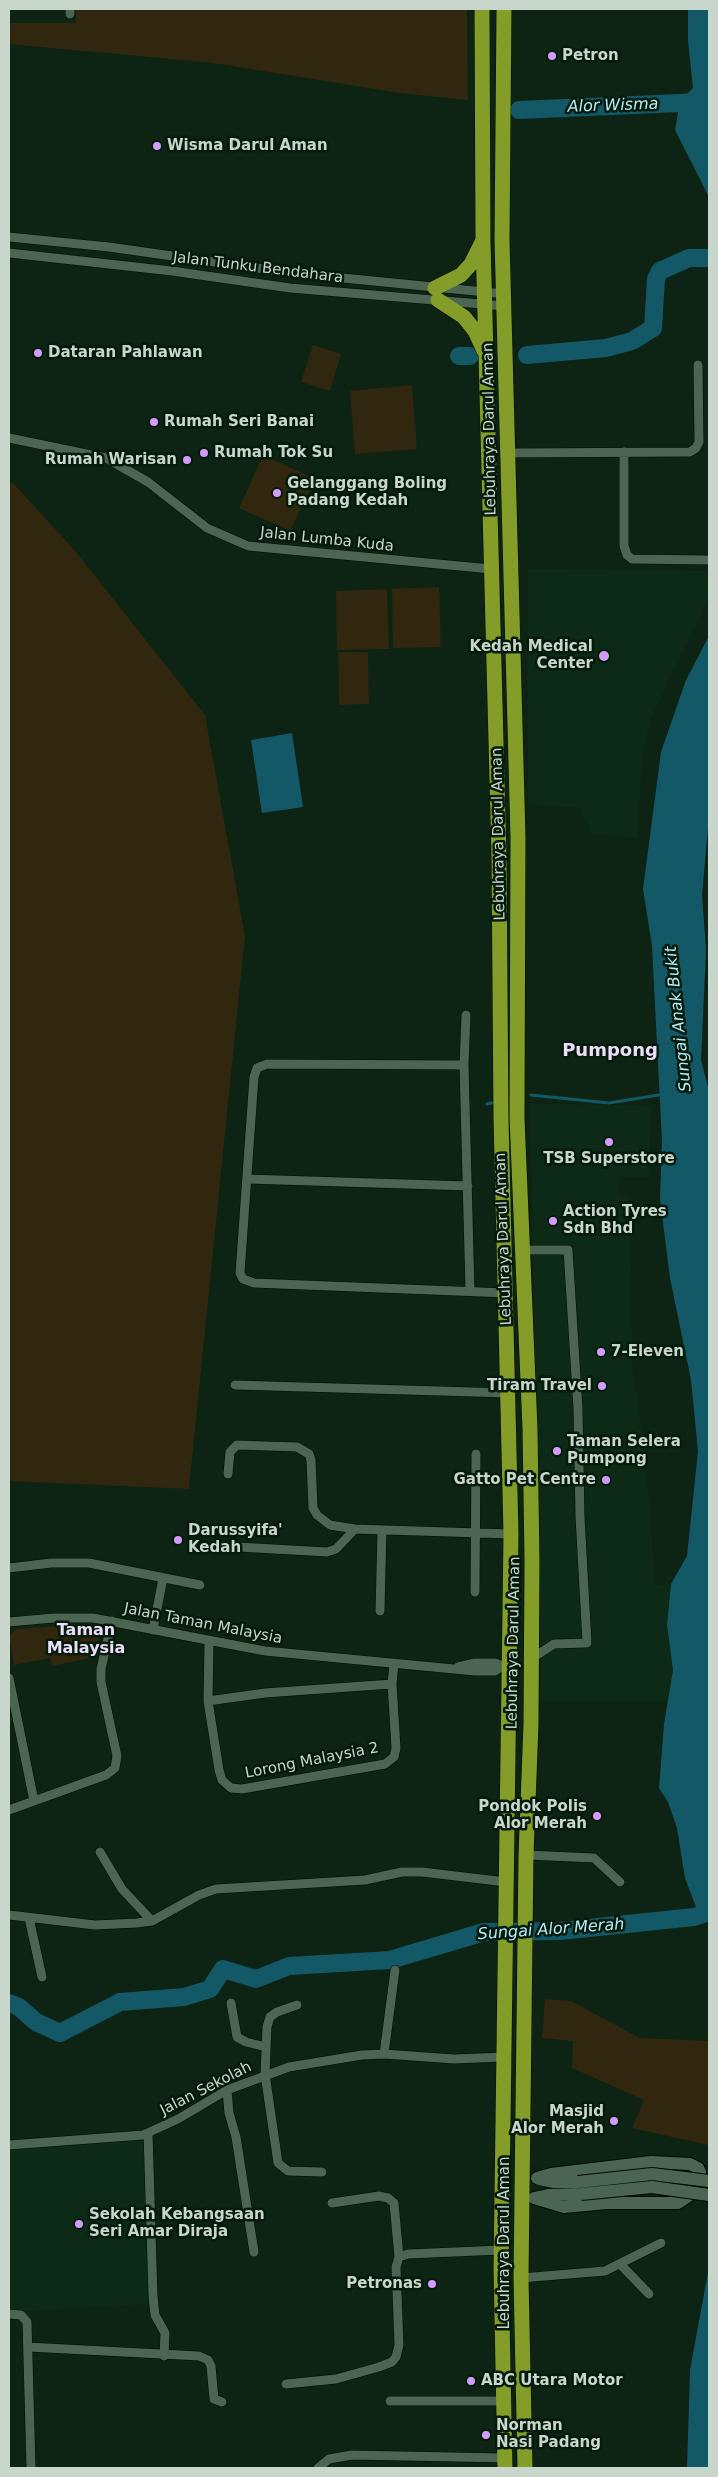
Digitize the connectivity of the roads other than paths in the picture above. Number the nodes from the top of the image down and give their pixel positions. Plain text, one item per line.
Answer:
1 (482, 9) edge
2 (504, 9) edge
3 (482, 184) junction
4 (502, 184) junction
5 (9, 238) edge
6 (483, 240) junction
7 (9, 253) edge
8 (292, 273) junction
9 (290, 288) junction
10 (437, 294) junction
11 (484, 299) junction
12 (505, 300) junction
13 (487, 359) junction
14 (698, 365) dead end
15 (9, 438) edge
16 (624, 452) junction
17 (507, 453) junction
18 (709, 560) edge
19 (491, 569) junction
20 (518, 838) junction
21 (501, 866) junction
22 (518, 896) junction
23 (466, 1015) dead end
24 (464, 1064) junction
25 (248, 1179) junction
26 (468, 1186) junction
27 (521, 1250) junction
28 (470, 1291) junction
29 (506, 1293) junction
30 (235, 1385) dead end
31 (508, 1393) junction
32 (476, 1454) dead end
33 (228, 1474) dead end
34 (355, 1529) junction
35 (382, 1530) junction
36 (474, 1532) junction
37 (511, 1534) junction
38 (221, 1546) dead end
39 (9, 1568) edge
40 (163, 1578) junction
41 (200, 1585) dead end
42 (474, 1592) dead end
43 (532, 1606) junction
44 (380, 1611) dead end
45 (112, 1621) junction
46 (9, 1622) edge
47 (154, 1630) junction
48 (209, 1642) junction
49 (531, 1660) junction
50 (394, 1663) junction
51 (508, 1667) junction
52 (9, 1678) edge
53 (392, 1684) junction
54 (208, 1701) junction
55 (531, 1724) junction
56 (34, 1801) junction
57 (9, 1810) edge
58 (100, 1852) dead end
59 (526, 1855) junction
60 (506, 1882) junction
61 (620, 1882) dead end
62 (9, 1915) edge
63 (29, 1918) junction
64 (152, 1921) junction
65 (395, 1970) dead end
66 (42, 1977) dead end
67 (232, 2003) dead end
68 (298, 2005) dead end
69 (266, 2047) junction
70 (384, 2054) junction
71 (504, 2057) junction
72 (265, 2074) junction
73 (227, 2090) junction
74 (148, 2132) junction
75 (9, 2145) edge
76 (523, 2166) junction
77 (322, 2172) dead end
78 (537, 2178) junction
79 (709, 2182) edge
80 (579, 2188) junction
81 (709, 2195) edge
82 (529, 2200) junction
83 (332, 2203) dead end
84 (661, 2243) dead end
85 (501, 2250) junction
86 (254, 2252) dead end
87 (399, 2257) junction
88 (620, 2264) junction
89 (521, 2278) junction
90 (649, 2294) dead end
91 (9, 2314) edge
92 (28, 2347) junction
93 (164, 2356) junction
94 (286, 2384) dead end
95 (390, 2401) dead end
96 (503, 2401) junction
97 (222, 2402) dead end
98 (505, 2463) edge
99 (31, 2468) edge
100 (318, 2468) edge
101 (525, 2468) edge

1 - 3 highway, Lebuhraya Darul Aman
2 - 4 highway, Lebuhraya Darul Aman
3 - 4 highway
3 - 6 highway, Lebuhraya Darul Aman
4 - 12 highway, Lebuhraya Darul Aman
5 - 8 street, Jalan Tunku Bendahara
6 - 10 highway
6 - 11 highway, Lebuhraya Darul Aman
7 - 9 street, Jalan Tunku Bendahara
8 - 9 street
8 - 10 street, Jalan Tunku Bendahara
9 - 10 street, Jalan Tunku Bendahara
10 - 11 street, Jalan Tunku Bendahara
10 - 13 highway
11 - 12 street, Jalan Tunku Bendahara
11 - 13 highway, Lebuhraya Darul Aman
12 - 17 highway, Lebuhraya Darul Aman
13 - 19 highway, Lebuhraya Darul Aman
14 - 16 street
15 - 19 street, Jalan Lumba Kuda
16 - 17 street
16 - 18 street
17 - 20 highway, Lebuhraya Darul Aman
19 - 21 highway, Lebuhraya Darul Aman
20 - 21 highway
20 - 22 highway, Lebuhraya Darul Aman
21 - 22 highway
21 - 29 highway, Lebuhraya Darul Aman
22 - 27 highway, Lebuhraya Darul Aman
23 - 24 street
24 - 25 street
24 - 26 street
25 - 26 street
25 - 28 street
26 - 28 street
27 - 43 highway, Lebuhraya Darul Aman
27 - 49 street
28 - 29 street
29 - 31 highway, Lebuhraya Darul Aman
30 - 31 street
31 - 37 highway, Lebuhraya Darul Aman
32 - 36 street
33 - 34 street
34 - 35 street
34 - 38 street
35 - 36 street
35 - 44 street
36 - 37 street
36 - 42 street
37 - 51 highway, Lebuhraya Darul Aman
39 - 40 street
40 - 41 street
40 - 47 street
43 - 49 highway, Lebuhraya Darul Aman
43 - 51 highway
45 - 46 street, Jalan Taman Malaysia
45 - 47 street, Jalan Taman Malaysia
45 - 56 street
47 - 48 street, Jalan Taman Malaysia
48 - 50 street, Jalan Taman Malaysia
48 - 54 street, Lorong Malaysia 2
49 - 55 highway, Lebuhraya Darul Aman
50 - 51 street, Jalan Taman Malaysia
50 - 53 street, Lorong Malaysia 2
51 - 55 highway
51 - 60 highway, Lebuhraya Darul Aman
52 - 56 street
53 - 54 street
53 - 54 street, Lorong Malaysia 2
55 - 59 highway, Lebuhraya Darul Aman
56 - 57 street
58 - 64 street
59 - 61 street
59 - 76 highway, Lebuhraya Darul Aman
60 - 64 street
60 - 71 highway, Lebuhraya Darul Aman
62 - 63 street
63 - 64 street
63 - 66 street
65 - 70 street
67 - 69 street
68 - 69 street
69 - 72 street
70 - 71 street, Jalan Sekolah
70 - 72 street, Jalan Sekolah
71 - 85 highway, Lebuhraya Darul Aman
72 - 73 street, Jalan Sekolah
72 - 77 street
73 - 74 street, Jalan Sekolah
73 - 86 street
74 - 75 street, Jalan Sekolah
74 - 93 street
76 - 78 street
76 - 82 highway, Lebuhraya Darul Aman
78 - 80 street
78 - 82 street
79 - 80 street, bridge
80 - 81 street, bridge
80 - 82 street
82 - 89 highway, Lebuhraya Darul Aman
83 - 87 street
84 - 88 street
85 - 87 street
85 - 96 highway, Lebuhraya Darul Aman
87 - 94 street
88 - 89 street
88 - 90 street
89 - 101 highway, Lebuhraya Darul Aman
91 - 92 street
92 - 93 street
92 - 99 street
93 - 97 street
95 - 96 street
96 - 98 highway, Lebuhraya Darul Aman
98 - 100 street

